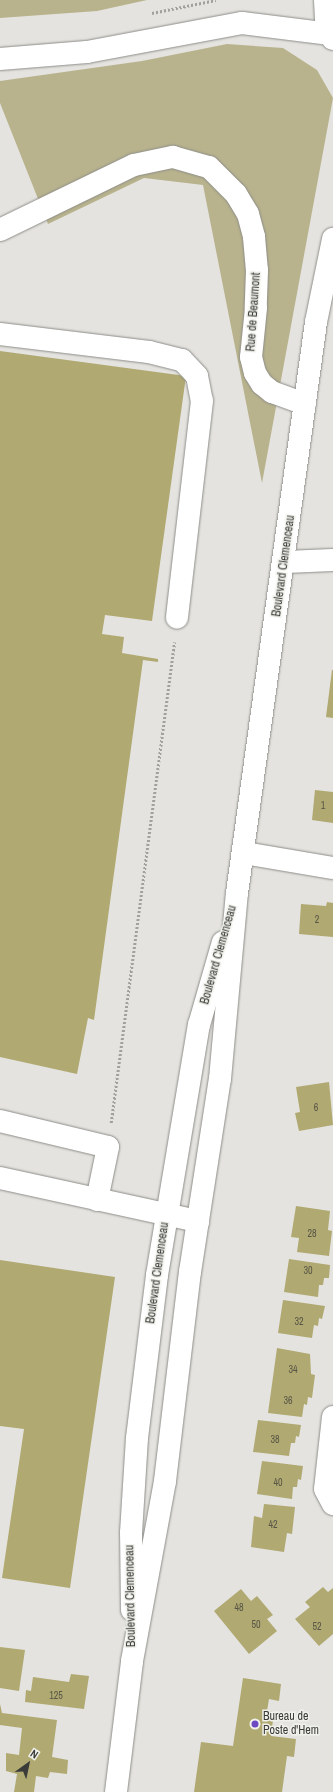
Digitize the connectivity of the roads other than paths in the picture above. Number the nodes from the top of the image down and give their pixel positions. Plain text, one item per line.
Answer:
1 (325, 0) edge
2 (332, 36) edge
3 (0, 59) edge
4 (0, 230) edge
5 (333, 239) edge
6 (0, 334) edge
7 (306, 404) junction
8 (333, 560) edge
9 (285, 562) junction
10 (177, 618) road end
11 (244, 853) junction
12 (333, 868) edge
13 (237, 893) junction
14 (0, 1121) edge
15 (0, 1178) edge
16 (97, 1200) junction
17 (166, 1214) junction
18 (198, 1221) junction
19 (333, 1417) edge
20 (333, 1504) edge
21 (132, 1661) junction
22 (116, 1792) edge

1 - 2 main road
2 - 3 main road
4 - 7 main road, Rue de Beaumont
5 - 7 main road, Boulevard Clemenceau
6 - 10 main road
7 - 9 main road, Boulevard Clemenceau
8 - 9 main road
9 - 11 main road, Boulevard Clemenceau
11 - 12 main road
11 - 13 main road, Boulevard Clemenceau
13 - 17 main road, Boulevard Clemenceau
13 - 18 main road, Boulevard Clemenceau
14 - 16 main road
15 - 16 main road
16 - 17 main road
17 - 18 main road
17 - 21 main road, Boulevard Clemenceau
18 - 21 main road, Boulevard Clemenceau
19 - 20 main road
21 - 22 main road, Boulevard Clemenceau

